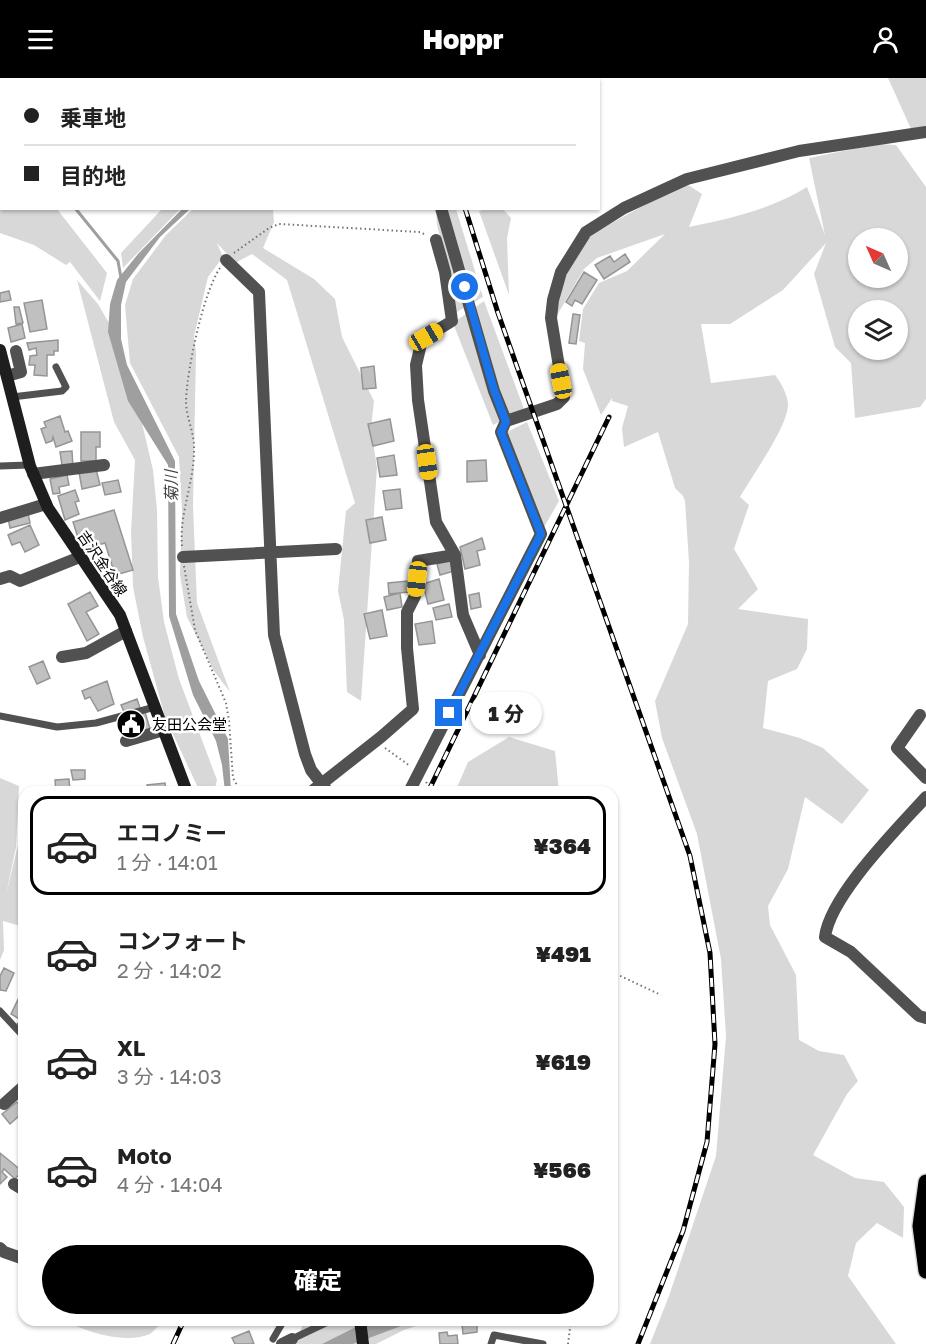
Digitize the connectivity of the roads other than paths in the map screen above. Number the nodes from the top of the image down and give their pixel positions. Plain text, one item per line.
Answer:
1 (926, 132) edge
2 (442, 210) edge
3 (436, 240) road end
4 (226, 260) road end
5 (0, 350) edge
6 (16, 351) dead end
7 (56, 367) dead end
8 (7, 376) junction
9 (12, 397) junction
10 (506, 422) junction
11 (104, 465) dead end
12 (0, 466) edge
13 (31, 470) junction
14 (46, 504) junction
15 (0, 518) edge
16 (336, 549) dead end
17 (270, 552) junction
18 (455, 555) junction
19 (80, 557) junction
20 (183, 558) road end
21 (0, 579) edge
22 (126, 631) junction
23 (480, 655) junction
24 (62, 657) dead end
25 (155, 707) junction
26 (920, 715) dead end
27 (0, 716) edge
28 (164, 730) junction
29 (126, 741) dead end
30 (926, 778) edge
31 (185, 786) edge
32 (323, 786) edge
33 (327, 786) edge
34 (412, 786) edge
35 (926, 797) edge
36 (0, 1011) edge
37 (926, 1018) edge
38 (18, 1030) edge
39 (18, 1091) edge
40 (4, 1104) dead end
41 (926, 1182) edge
42 (0, 1248) edge
43 (18, 1257) edge
44 (926, 1271) edge
45 (283, 1326) edge
46 (318, 1326) edge
47 (361, 1326) edge
48 (282, 1341) edge
49 (363, 1344) edge
50 (491, 1344) edge
51 (543, 1344) edge

1 - 10 street
2 - 10 street
3 - 18 street
4 - 17 street
5 - 8 main road, 吉沢金谷線
6 - 8 street
7 - 9 lane
8 - 9 main road, 吉沢金谷線
9 - 13 main road, 吉沢金谷線
10 - 23 street
11 - 13 street
12 - 13 lane
13 - 14 main road, 吉沢金谷線
14 - 15 street
14 - 19 main road, 吉沢金谷線
16 - 17 street
17 - 20 street
17 - 32 street
18 - 23 street
18 - 33 street
19 - 21 street
19 - 22 main road, 吉沢金谷線
22 - 24 street
22 - 25 main road, 吉沢金谷線
23 - 34 street
25 - 27 lane
25 - 28 main road, 吉沢金谷線
26 - 30 street
28 - 29 street
28 - 31 main road, 吉沢金谷線
35 - 37 street
36 - 38 lane
39 - 40 street
41 - 44 main road
42 - 43 street
45 - 48 lane
46 - 48 lane
47 - 49 main road
50 - 51 lane

